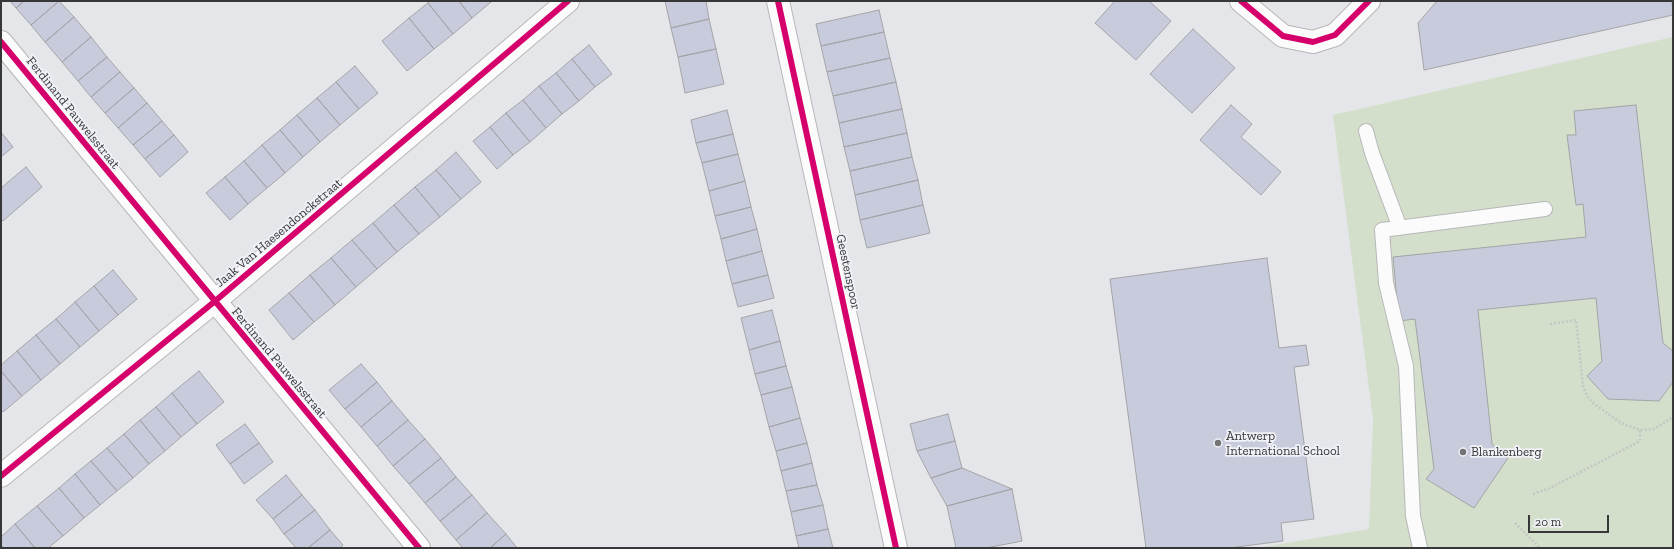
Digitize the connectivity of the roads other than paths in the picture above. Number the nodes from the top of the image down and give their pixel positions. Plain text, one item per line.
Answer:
1 (568, 1) edge
2 (778, 1) edge
3 (1241, 1) edge
4 (1369, 1) edge
5 (1, 42) edge
6 (1366, 131) dead end
7 (1545, 209) dead end
8 (1400, 228) junction
9 (214, 302) junction
10 (1, 476) edge
11 (419, 548) edge
12 (896, 548) edge
13 (1420, 548) edge

1 - 9 street, Jaak Van Haesendonckstraat
2 - 12 street, Geestenspoor
3 - 4 street
5 - 9 street, Ferdinand Pauwelsstraat
6 - 8 lane
7 - 8 lane
8 - 13 lane
9 - 10 street, Jaak Van Haesendonckstraat
9 - 11 street, Ferdinand Pauwelsstraat

